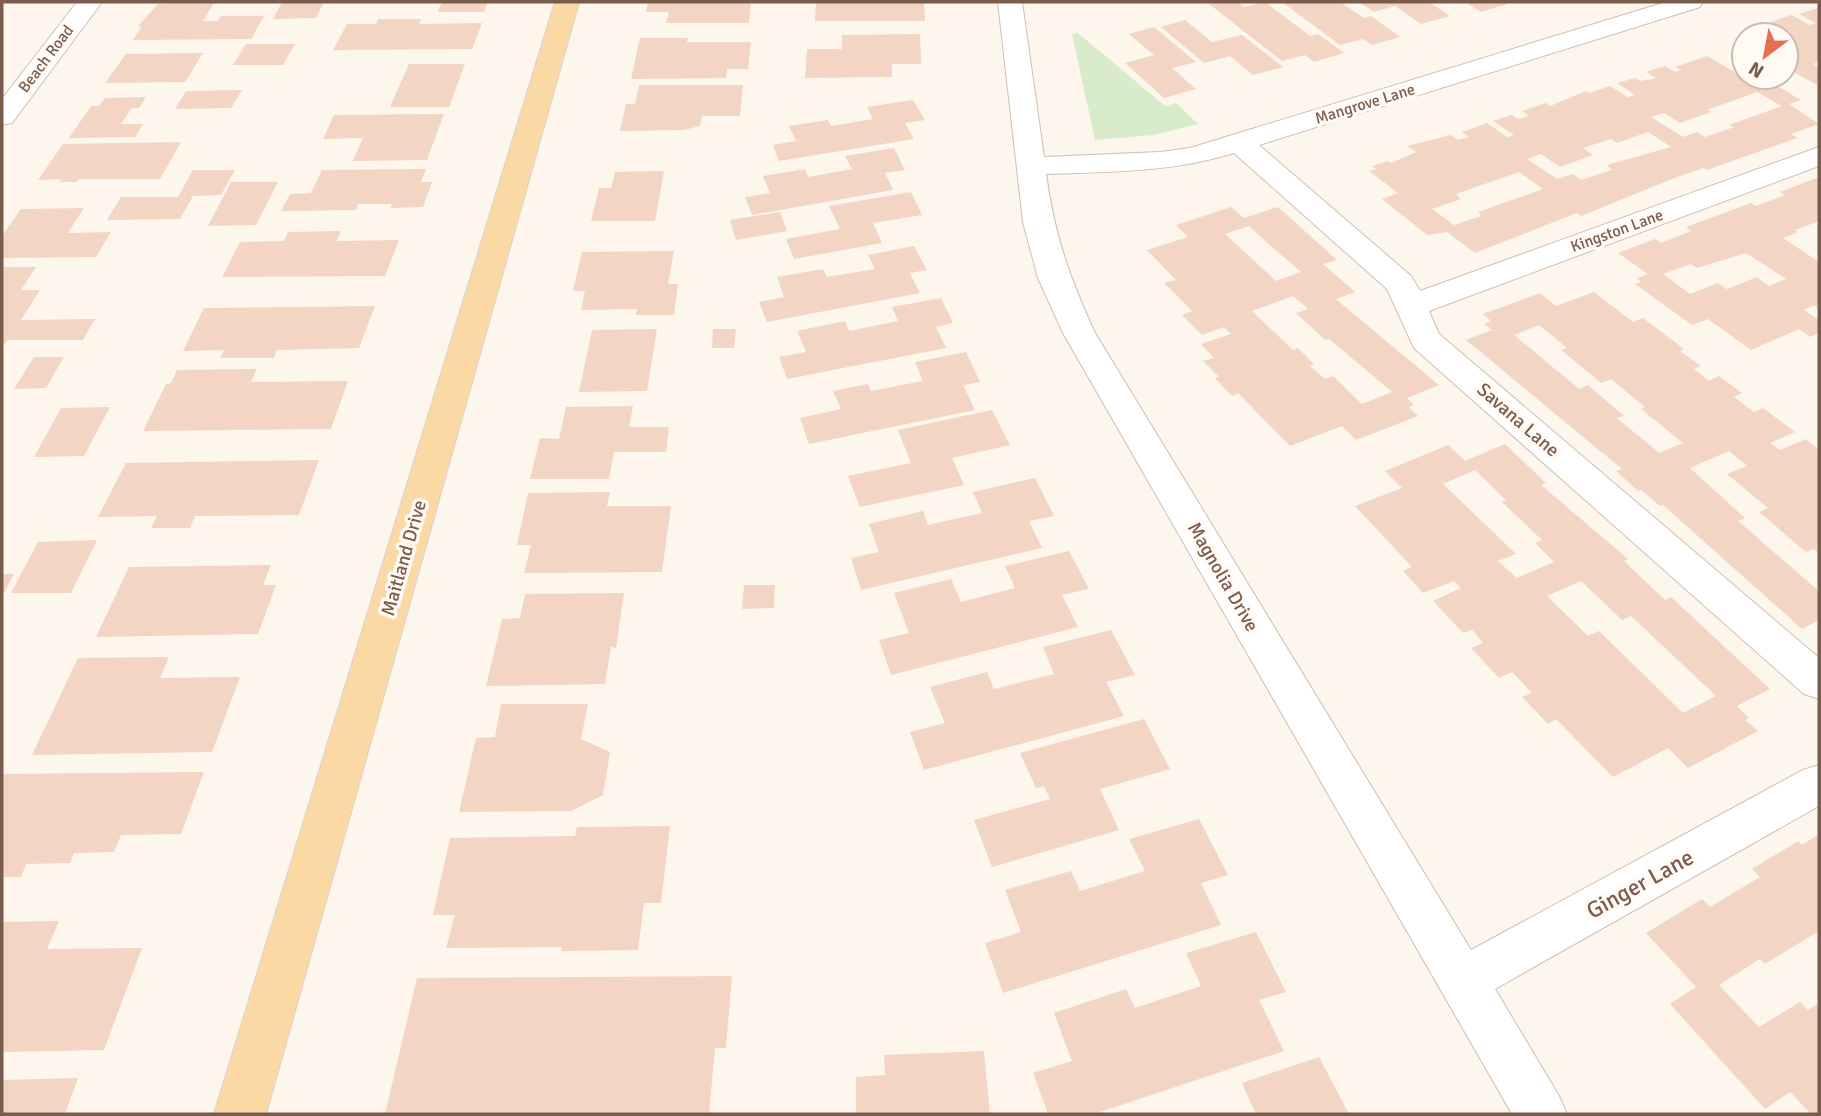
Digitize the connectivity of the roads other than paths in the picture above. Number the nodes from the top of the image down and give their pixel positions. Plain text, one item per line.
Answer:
1 (90, 2) edge
2 (567, 2) edge
3 (1010, 2) edge
4 (1691, 2) edge
5 (2, 117) edge
6 (1239, 142) junction
7 (1819, 156) edge
8 (1030, 166) junction
9 (1414, 305) junction
10 (1819, 682) edge
11 (1819, 784) edge
12 (1461, 982) junction
13 (240, 1114) edge
14 (1541, 1114) edge

1 - 5 street, Beach Road
2 - 13 main road, Maitland Drive
3 - 8 street, Magnolia Drive
4 - 6 street, Mangrove Lane
6 - 8 street, Mangrove Lane
6 - 9 street, Savana Lane
7 - 9 street, Kingston Lane
8 - 12 street, Magnolia Drive
9 - 10 street, Savana Lane
11 - 12 street, Ginger Lane
12 - 14 street, Magnolia Drive

